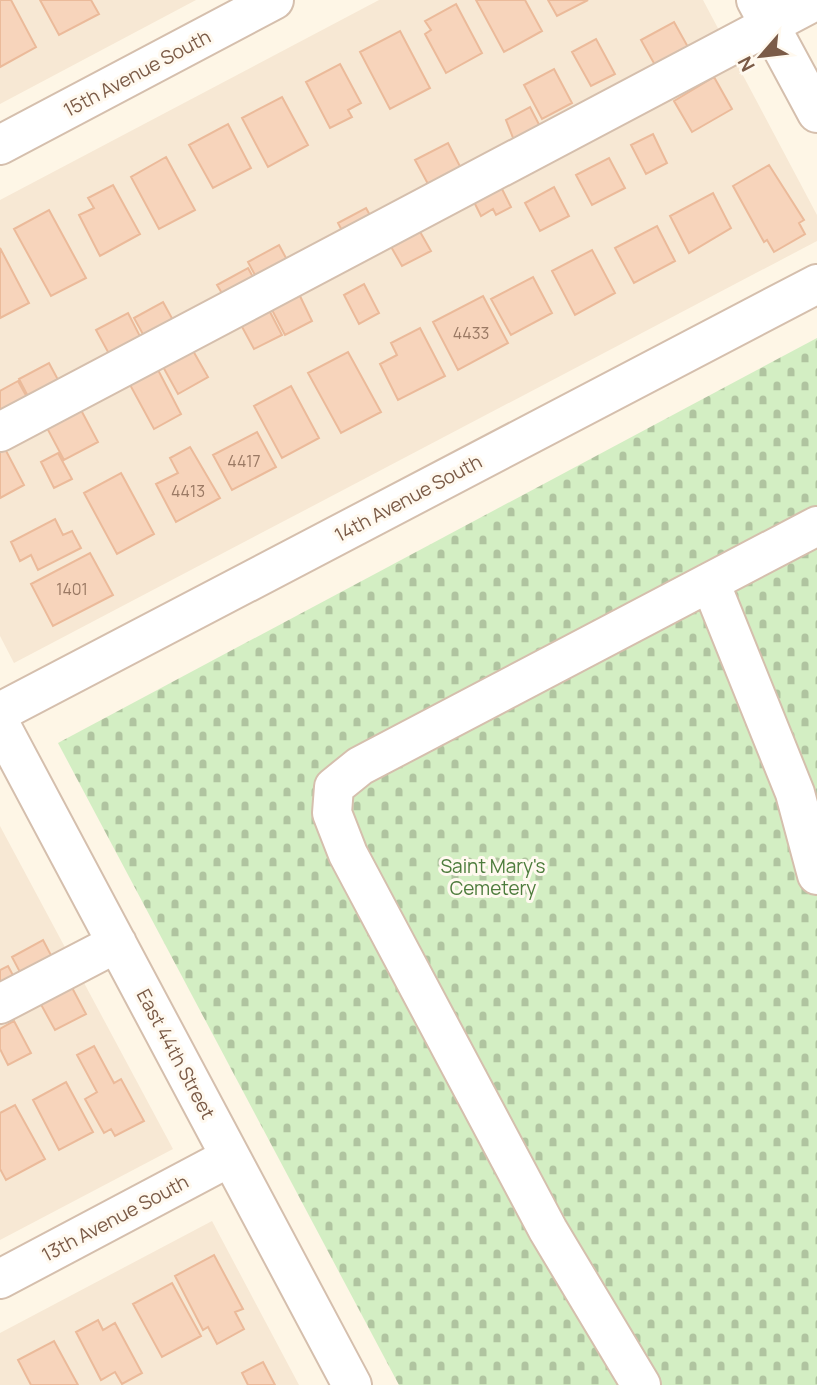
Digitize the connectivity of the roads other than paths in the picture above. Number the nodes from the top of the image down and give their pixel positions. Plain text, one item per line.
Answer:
1 (274, 0) edge
2 (817, 0) edge
3 (763, 13) edge
4 (817, 113) edge
5 (0, 145) edge
6 (817, 284) edge
7 (0, 432) edge
8 (817, 526) edge
9 (710, 582) junction
10 (0, 712) edge
11 (0, 724) edge
12 (817, 875) edge
13 (117, 943) junction
14 (0, 1004) edge
15 (230, 1157) junction
16 (0, 1279) edge
17 (344, 1382) edge
18 (641, 1385) edge

1 - 5 street, 15th Avenue South
2 - 3 street
3 - 4 street
3 - 7 street
6 - 10 street, 14th Avenue South
8 - 9 street
9 - 12 street
9 - 18 street
11 - 13 street, East 44th Street
13 - 14 street
13 - 15 street, East 44th Street
15 - 16 street, 13th Avenue South
15 - 17 street, East 44th Street

